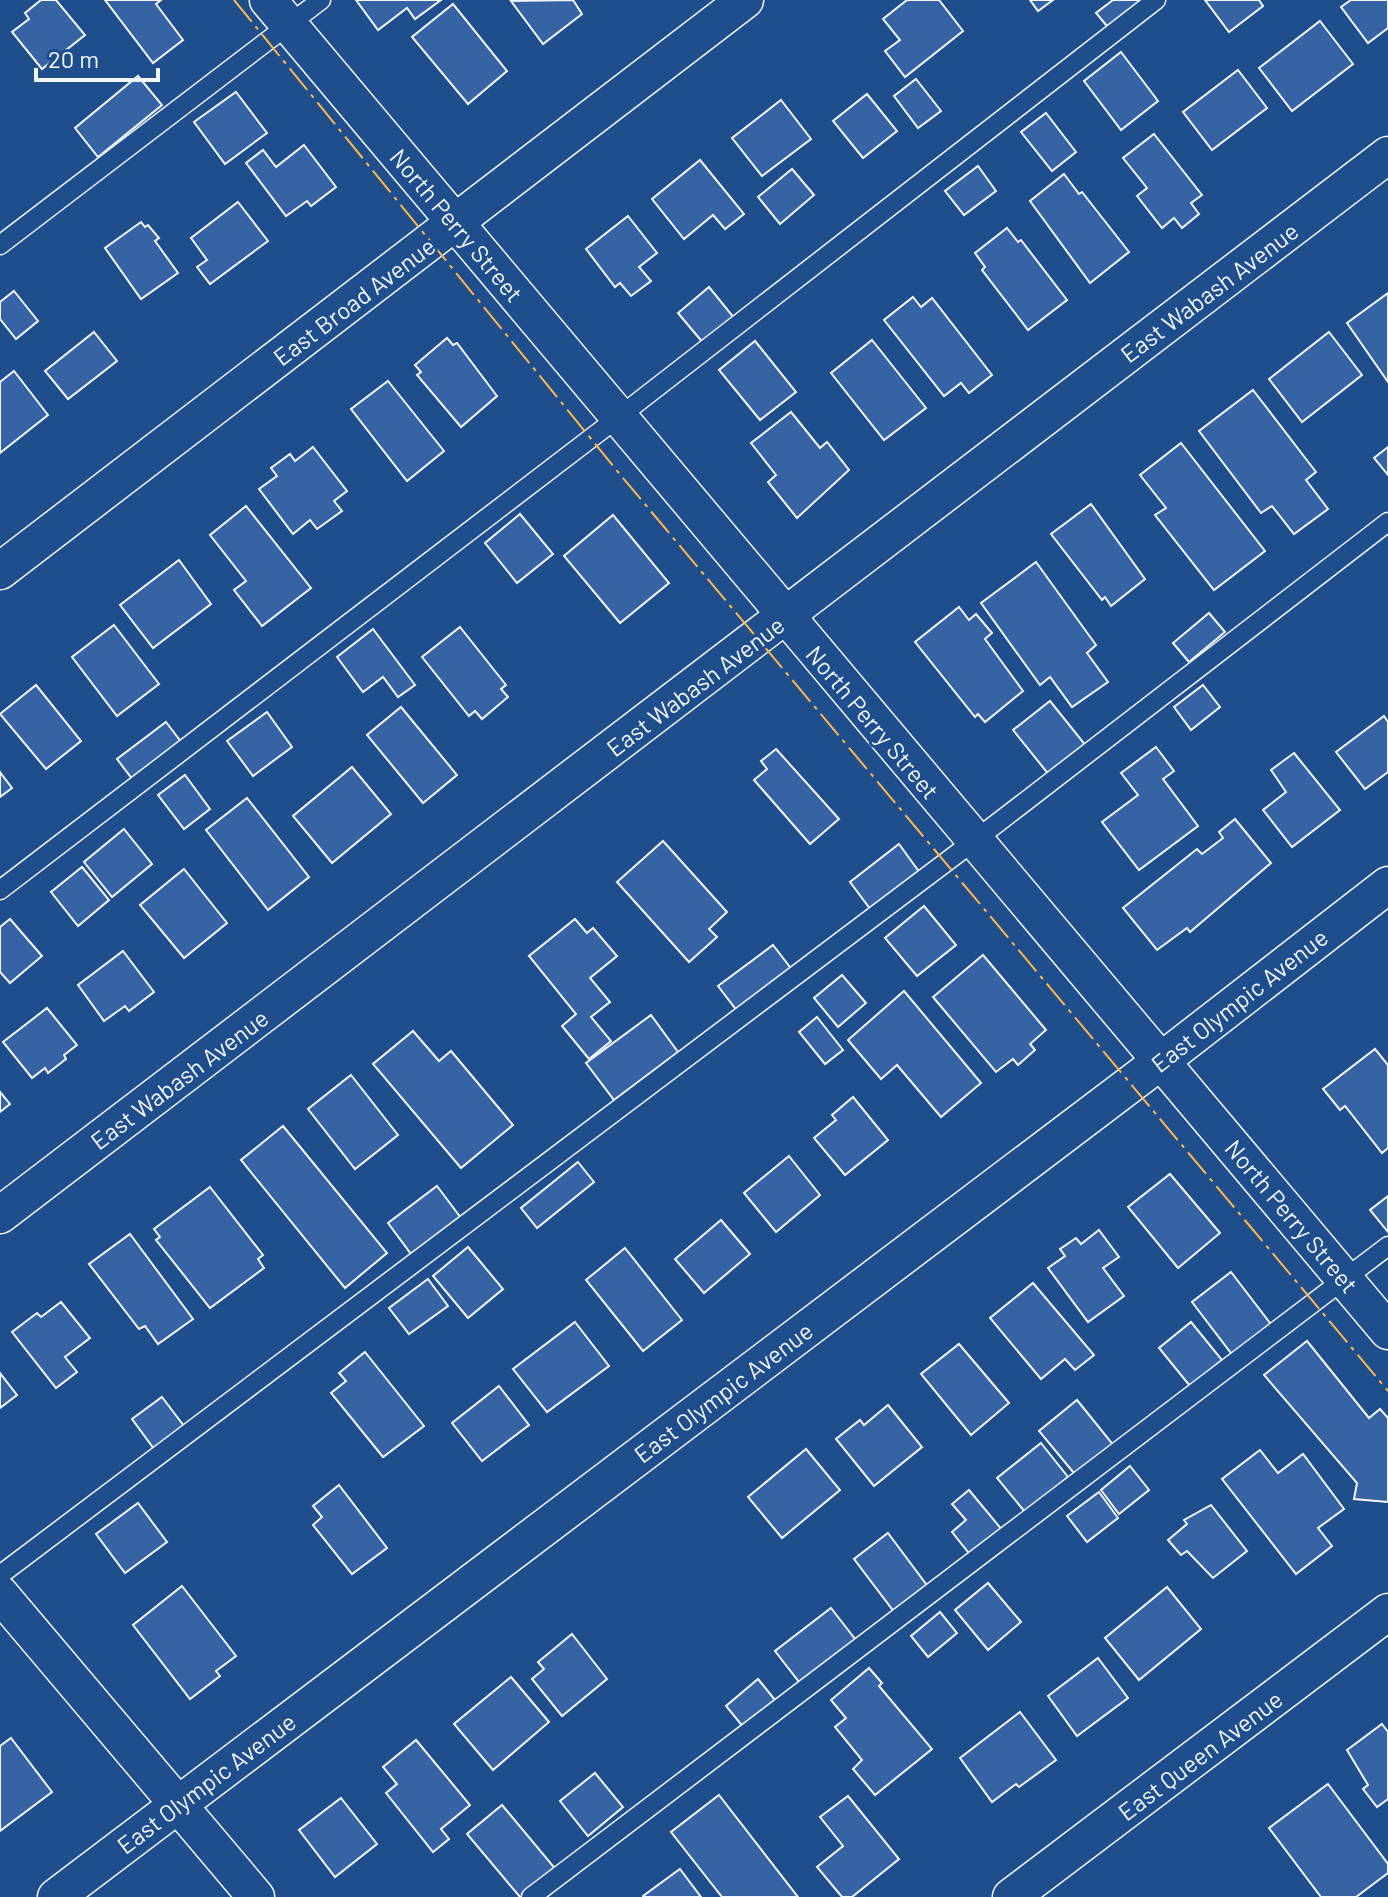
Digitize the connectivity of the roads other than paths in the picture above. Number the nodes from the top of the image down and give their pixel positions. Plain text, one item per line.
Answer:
1 (321, 0) edge
2 (745, 0) edge
3 (1156, 0) edge
4 (278, 13) edge
5 (1388, 155) edge
6 (456, 223) junction
7 (0, 245) edge
8 (620, 416) junction
9 (1388, 522) edge
10 (0, 571) edge
11 (785, 618) junction
12 (974, 841) junction
13 (1388, 885) edge
14 (0, 890) edge
15 (1161, 1061) junction
16 (0, 1215) edge
17 (1388, 1246) edge
18 (1345, 1280) junction
19 (1388, 1331) edge
20 (0, 1575) edge
21 (0, 1594) edge
22 (1388, 1612) edge
23 (178, 1804) junction
24 (56, 1897) edge
25 (256, 1897) edge
26 (531, 1897) edge
27 (1011, 1897) edge

1 - 4 lane
2 - 6 street, East Broad Avenue
3 - 8 lane
4 - 6 street, North Perry Street
4 - 7 lane
5 - 11 street, East Wabash Avenue
6 - 8 street, North Perry Street
6 - 10 street, East Broad Avenue
8 - 11 street, North Perry Street
8 - 14 lane
9 - 12 lane
11 - 12 street, North Perry Street
11 - 16 street, East Wabash Avenue
12 - 15 street, North Perry Street
12 - 20 lane
13 - 15 street, East Olympic Avenue
15 - 18 street, North Perry Street
15 - 23 street, East Olympic Avenue
17 - 18 lane
18 - 19 street, North Perry Street
18 - 26 lane
21 - 23 street
22 - 27 street, East Queen Avenue
23 - 24 street, East Olympic Avenue
23 - 25 street

